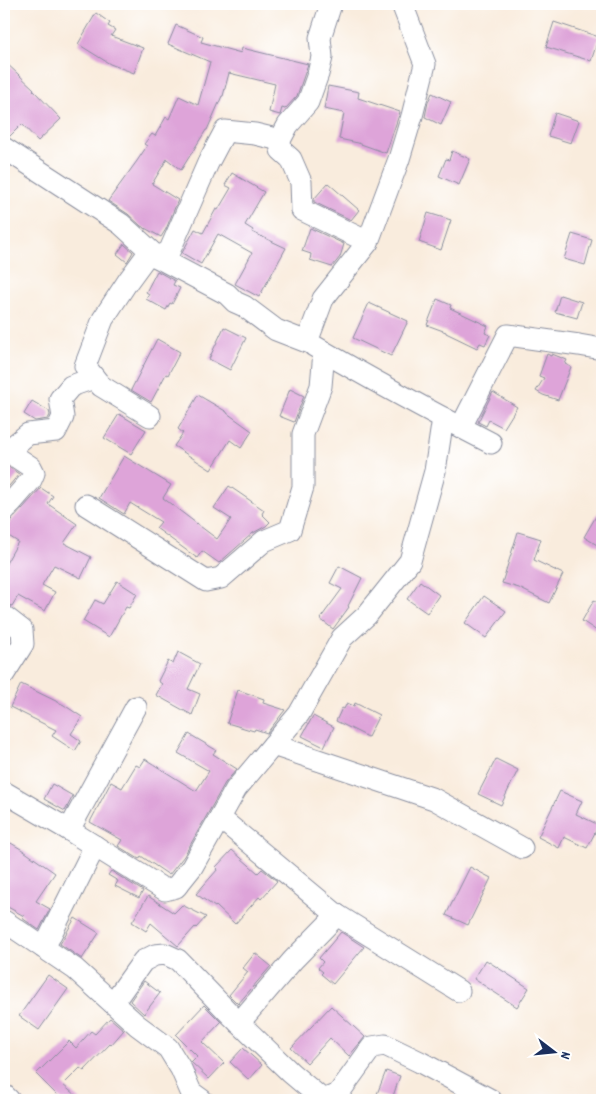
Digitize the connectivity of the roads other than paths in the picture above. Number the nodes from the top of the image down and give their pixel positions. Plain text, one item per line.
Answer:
1 (331, 4) edge
2 (402, 4) edge
3 (280, 140) junction
4 (4, 148) edge
5 (368, 242) junction
6 (154, 254) junction
7 (316, 347) junction
8 (602, 349) edge
9 (94, 378) junction
10 (150, 416) dead end
11 (452, 422) junction
12 (491, 442) dead end
13 (5, 450) edge
14 (86, 505) dead end
15 (4, 510) edge
16 (4, 616) edge
17 (4, 674) edge
18 (136, 707) dead end
19 (273, 745) junction
20 (4, 792) edge
21 (220, 818) junction
22 (69, 830) junction
23 (95, 846) junction
24 (522, 848) dead end
25 (338, 915) junction
26 (4, 921) edge
27 (44, 948) junction
28 (459, 991) dead end
29 (113, 1003) junction
30 (239, 1023) junction
31 (4, 1095) edge
32 (9, 1100) edge
33 (202, 1100) edge
34 (491, 1100) edge

1 - 3 street
2 - 5 street
3 - 5 street
3 - 6 street
4 - 6 street
5 - 7 street
6 - 7 street
6 - 9 street
7 - 11 street
7 - 14 street
8 - 11 street
9 - 10 street
9 - 13 street
11 - 12 street
11 - 19 street
13 - 15 street
16 - 17 street
18 - 22 street
19 - 21 street
19 - 24 street
20 - 22 street
21 - 23 street
21 - 25 street
22 - 23 street
23 - 27 street
25 - 28 street
25 - 30 street
26 - 27 street
27 - 29 street
29 - 30 street
29 - 33 street
30 - 34 street
31 - 32 street

